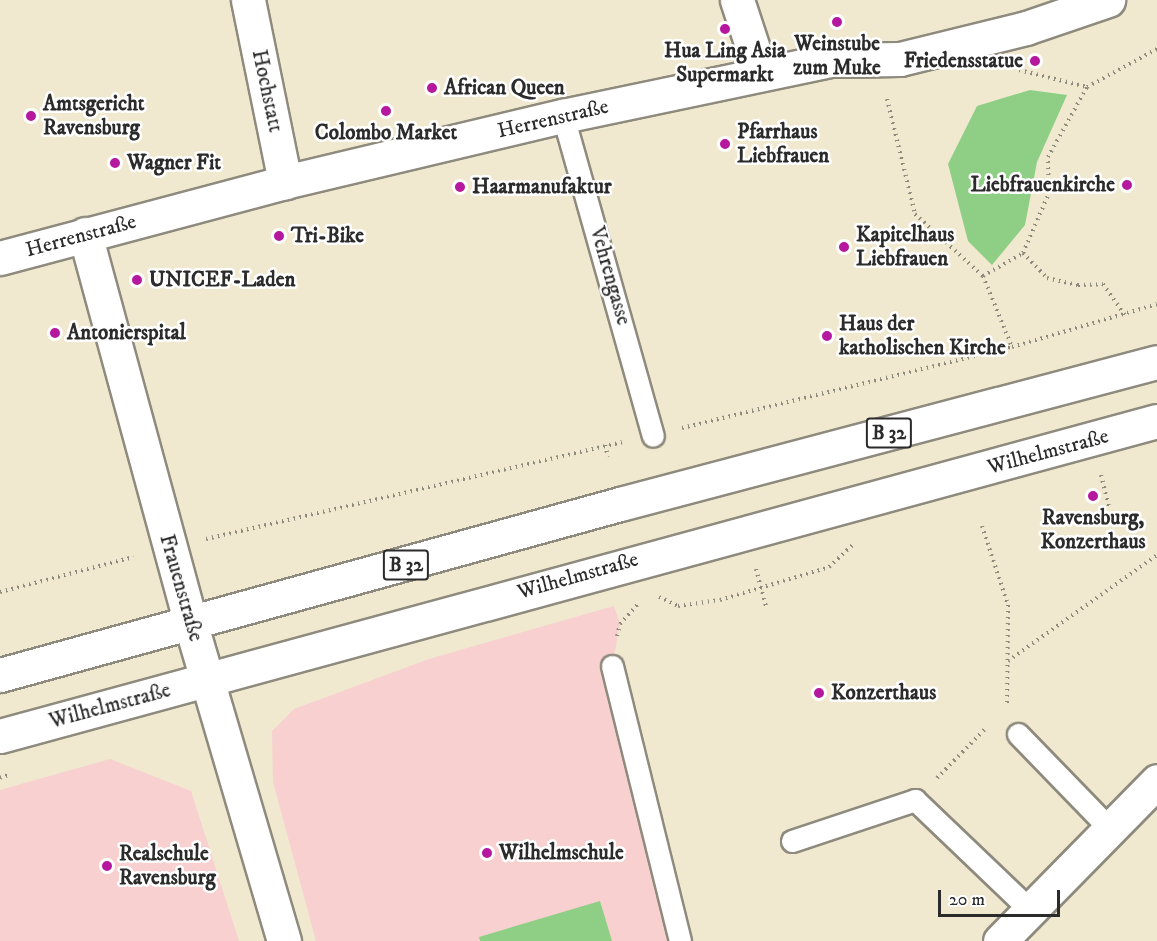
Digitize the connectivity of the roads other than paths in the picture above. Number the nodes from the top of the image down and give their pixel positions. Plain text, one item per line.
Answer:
1 (248, 0) edge
2 (737, 0) edge
3 (1108, 0) edge
4 (761, 73) junction
5 (563, 116) junction
6 (285, 182) junction
7 (85, 234) junction
8 (0, 258) edge
9 (1157, 362) edge
10 (1157, 421) edge
11 (653, 436) dead end
12 (191, 625) junction
13 (612, 666) road end
14 (0, 675) edge
15 (208, 680) junction
16 (1017, 734) road end
17 (0, 736) edge
18 (1157, 782) edge
19 (1110, 829) junction
20 (792, 841) dead end
21 (1030, 910) junction
22 (284, 941) edge
23 (680, 941) edge
24 (1000, 941) edge

1 - 6 main road, Hochstatt
2 - 4 main road
3 - 4 main road, Herrenstraße
4 - 5 main road, Herrenstraße
5 - 6 main road, Herrenstraße
5 - 11 lane, Vehrengasse
6 - 7 main road, Herrenstraße
7 - 8 main road, Herrenstraße
7 - 12 main road, Frauenstraße
9 - 12 main road, B 32
10 - 15 main road, Wilhelmstraße
12 - 14 main road, B 32
12 - 15 main road, Frauenstraße
13 - 23 lane
15 - 17 main road, Wilhelmstraße
15 - 22 main road, Frauenstraße
16 - 19 lane
18 - 19 main road
19 - 21 main road
20 - 21 lane
21 - 24 main road

